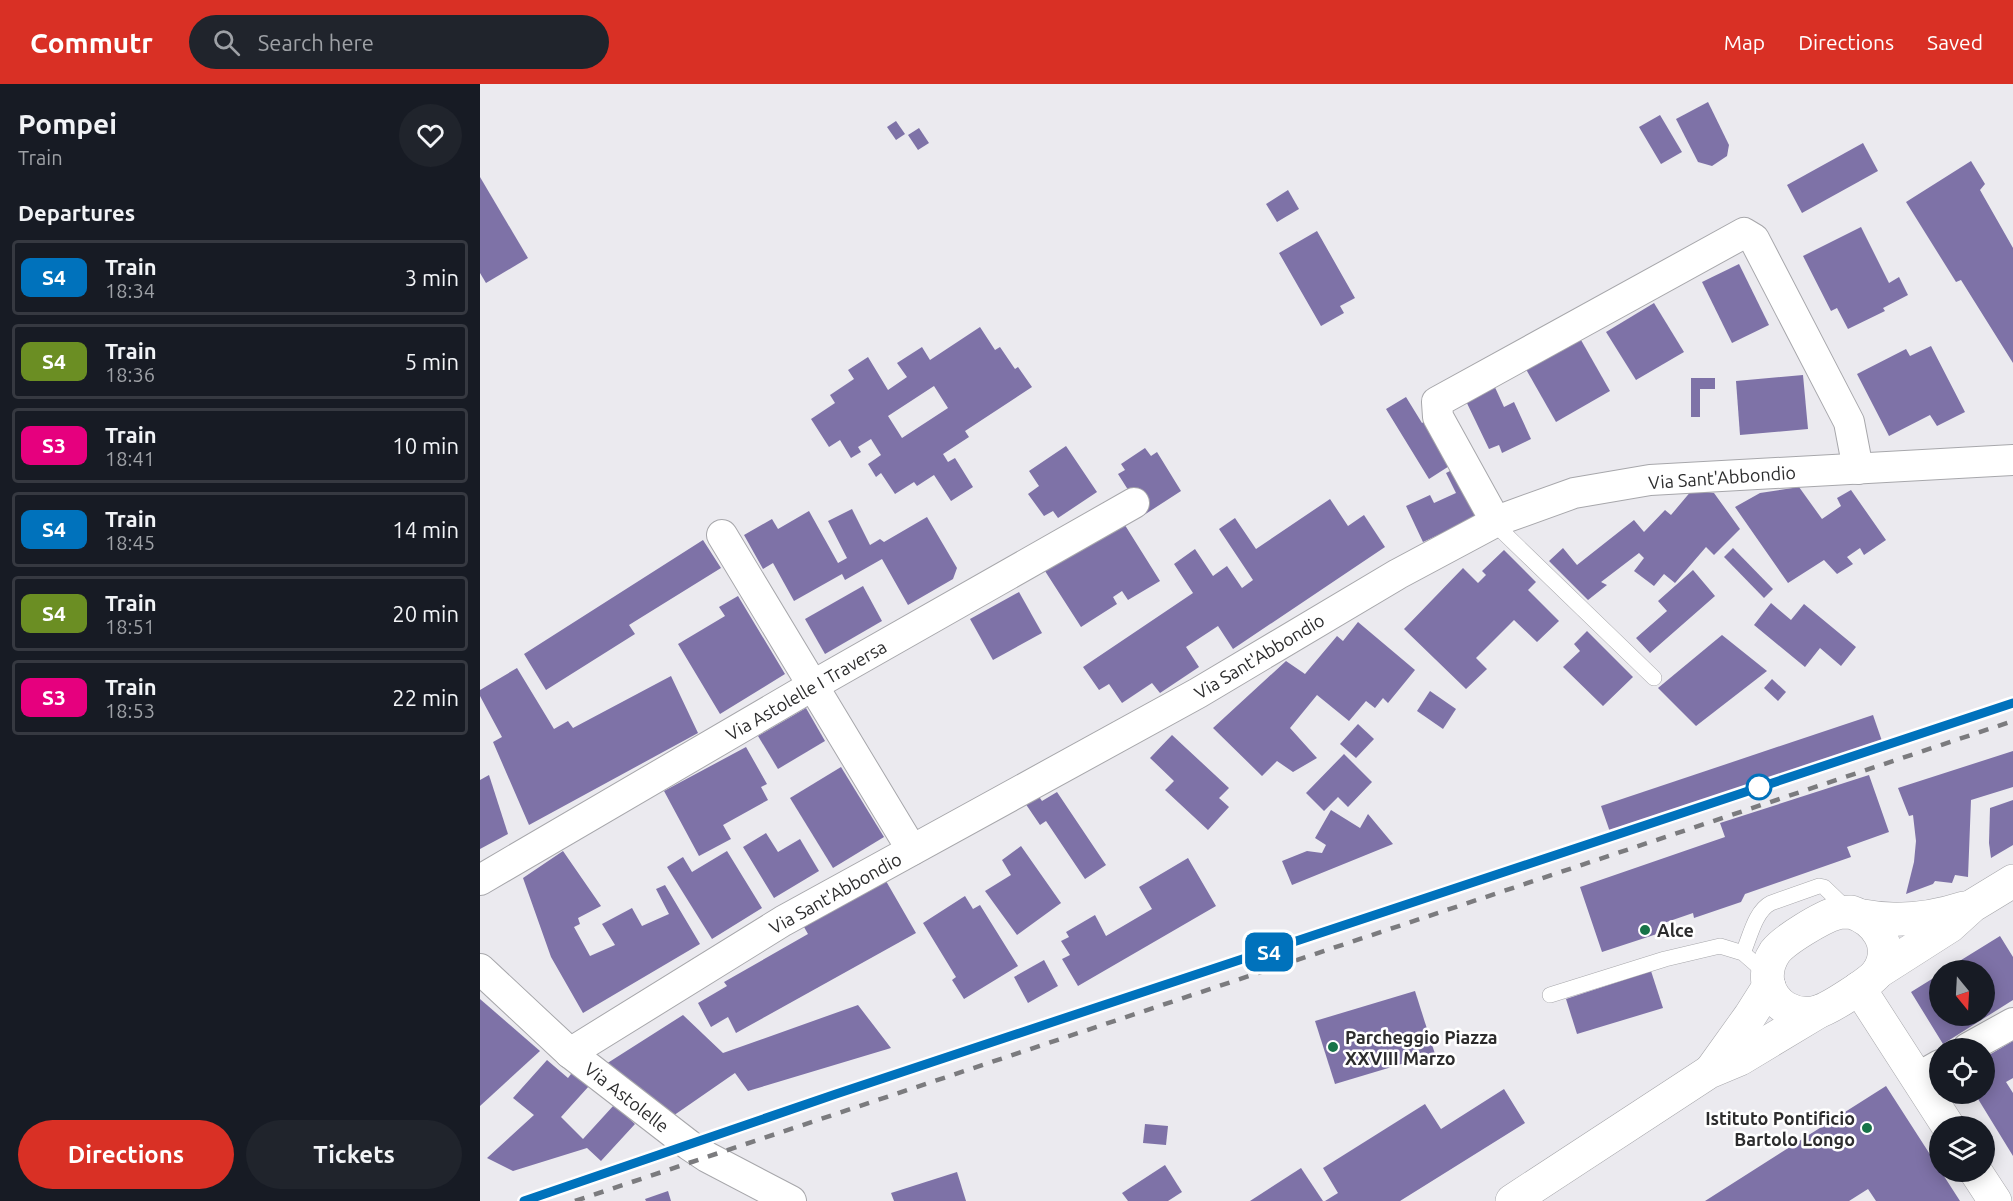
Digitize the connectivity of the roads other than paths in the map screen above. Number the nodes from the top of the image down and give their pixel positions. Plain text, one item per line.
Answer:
1 (2013, 460) edge
2 (1858, 469) junction
3 (1134, 503) dead end
4 (1496, 522) junction
5 (722, 535) dead end
6 (1654, 678) dead end
7 (812, 686) junction
8 (912, 850) junction
9 (480, 880) edge
10 (2013, 881) edge
11 (1972, 906) junction
12 (1857, 914) junction
13 (1785, 943) junction
14 (1743, 953) junction
15 (480, 969) edge
16 (1768, 980) junction
17 (1868, 980) junction
18 (1550, 995) dead end
19 (1824, 1009) junction
20 (1877, 1015) junction
21 (2013, 1023) edge
22 (1986, 1038) edge
23 (570, 1053) junction
24 (1928, 1071) edge
25 (1709, 1072) junction
26 (1944, 1116) edge
27 (1983, 1182) edge
28 (791, 1201) edge
29 (1512, 1201) edge
30 (1995, 1201) edge

1 - 2 street, Via Sant'Abbondio
2 - 4 street, Via Sant'Abbondio
2 - 4 street
3 - 7 street, Via Astolelle I Traversa
4 - 6 lane
4 - 8 street, Via Sant'Abbondio
5 - 7 street
7 - 8 street
7 - 9 street, Via Astolelle I Traversa
8 - 23 street, Via Sant'Abbondio
10 - 11 main road
11 - 12 main road
11 - 17 main road
12 - 13 main road
12 - 14 lane
12 - 17 main road
13 - 14 lane
13 - 16 main road
14 - 16 lane
14 - 18 lane
15 - 23 street, Via Astolelle
16 - 19 main road
16 - 25 main road
17 - 19 main road
17 - 20 main road
19 - 20 main road
19 - 25 main road
20 - 24 main road
21 - 22 street
23 - 28 street, Via Astolelle
24 - 26 main road
25 - 29 main road
27 - 30 main road

